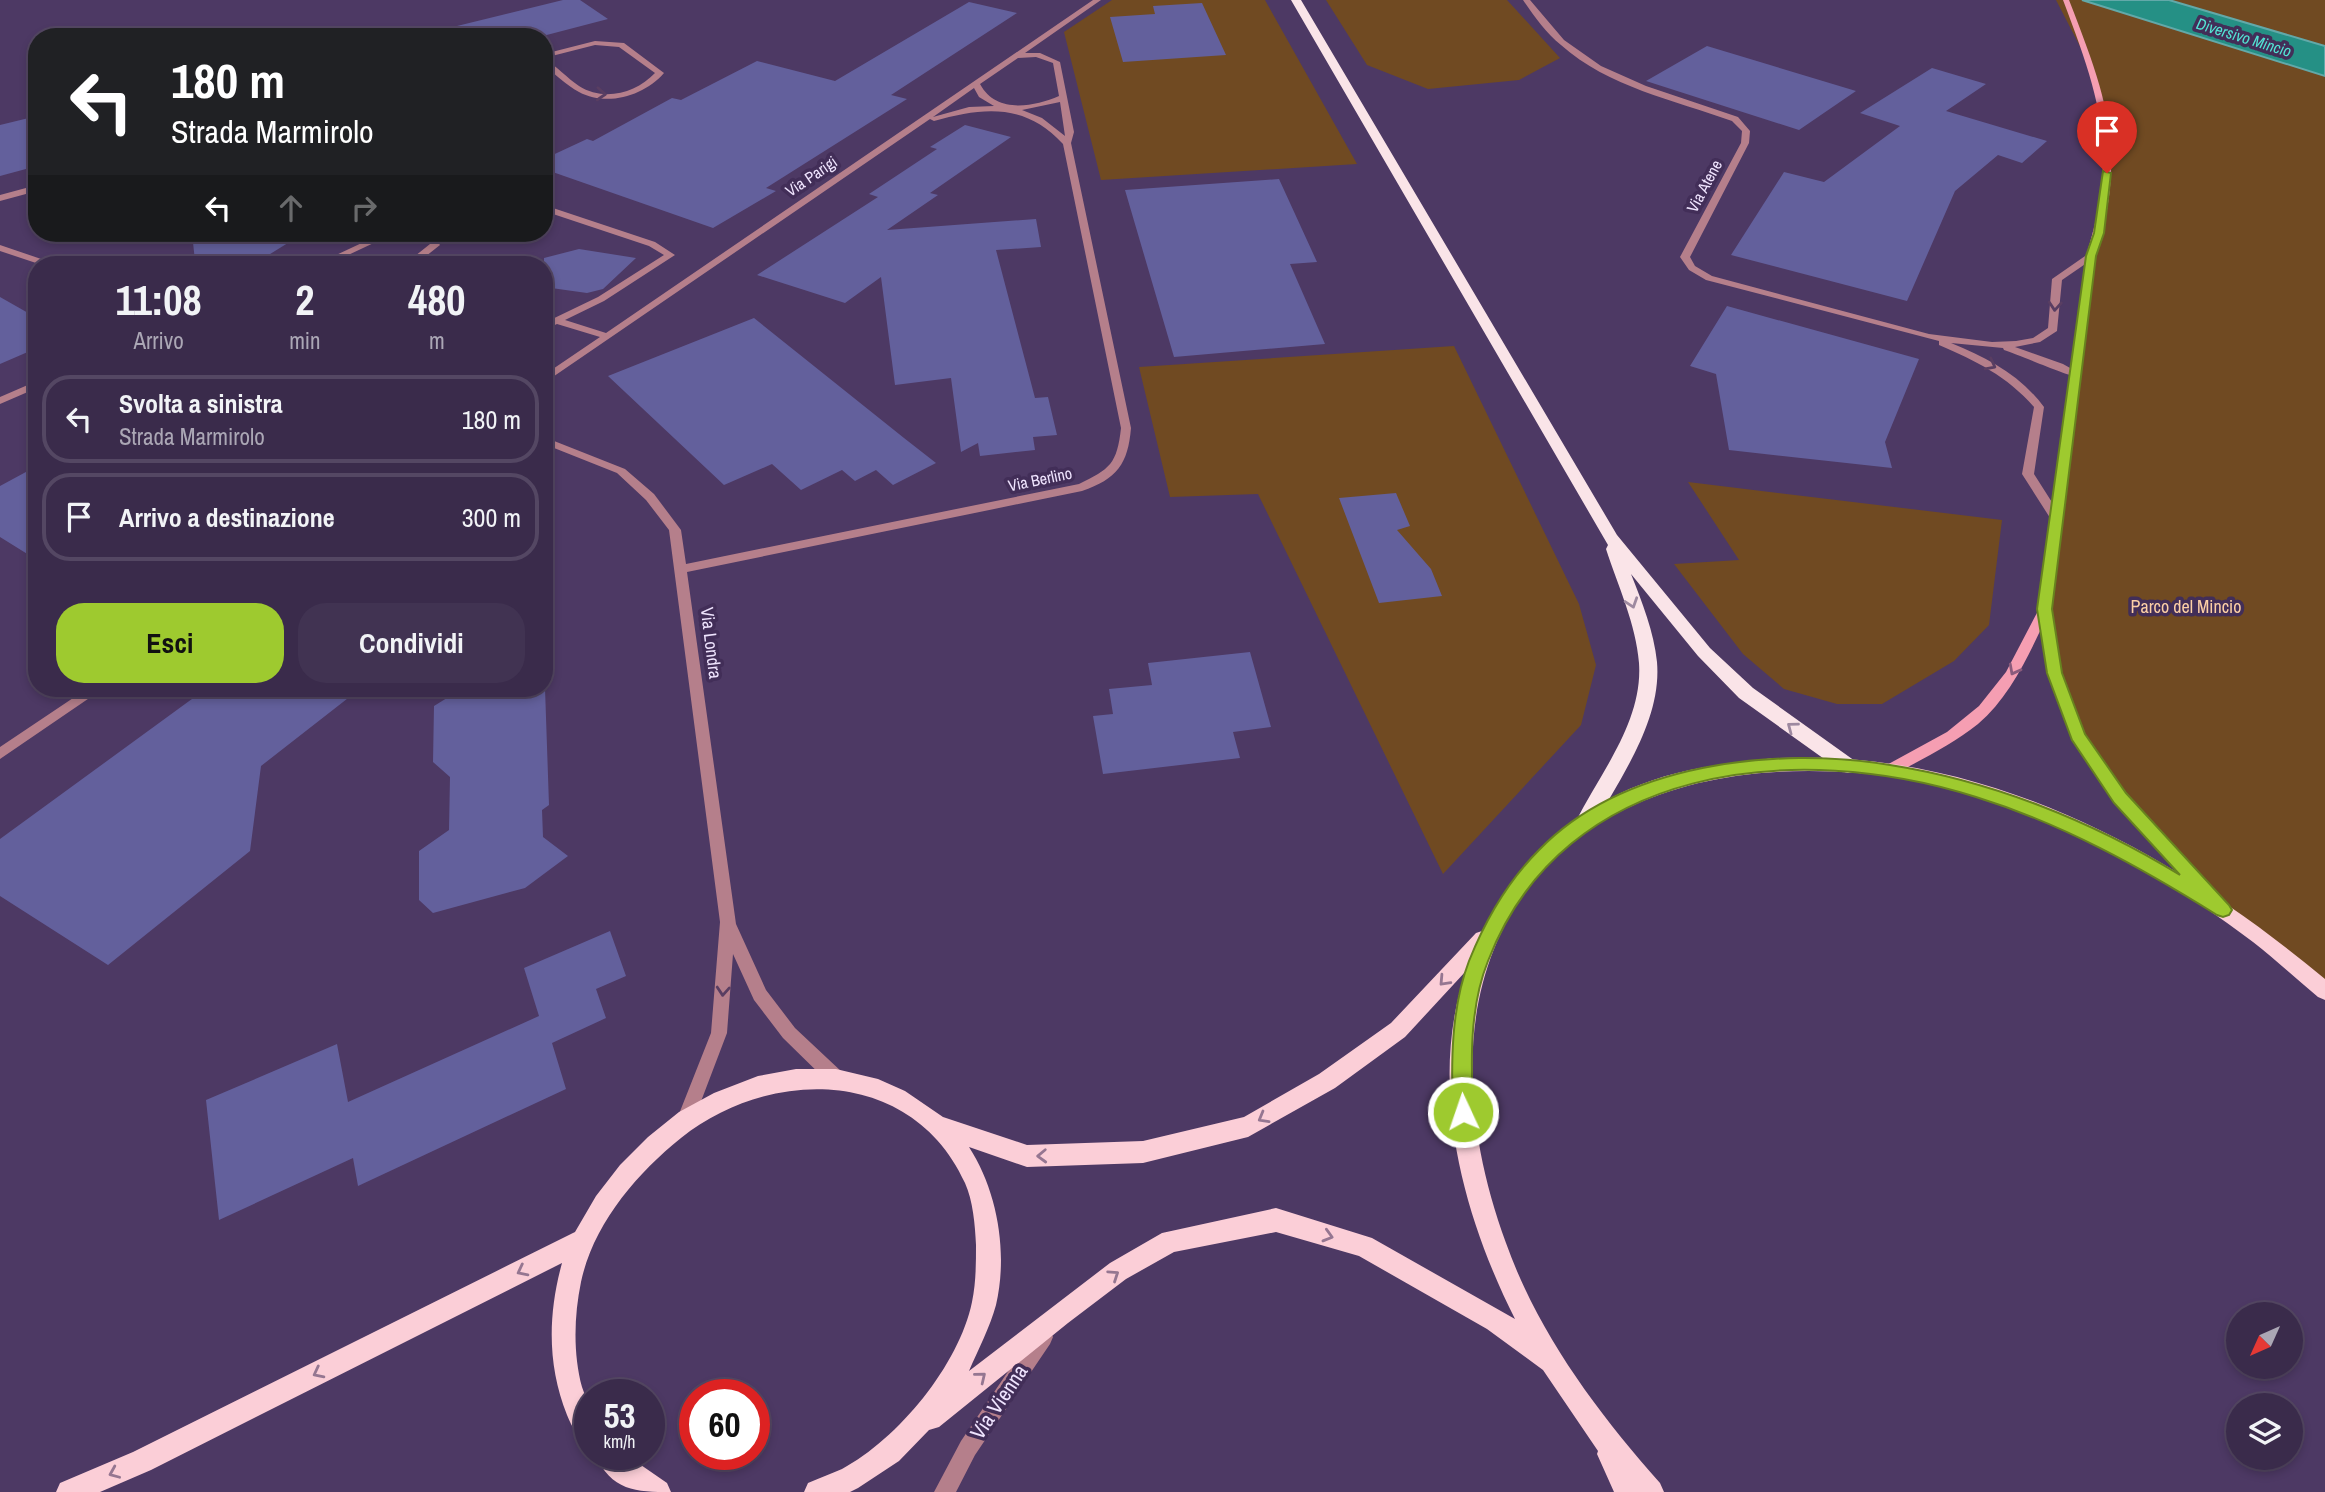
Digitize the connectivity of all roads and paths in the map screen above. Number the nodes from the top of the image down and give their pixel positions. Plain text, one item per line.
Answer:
1 (1098, 0) edge
2 (1296, 0) edge
3 (1526, 0) edge
4 (2067, 3) edge
5 (1053, 31) junction
6 (1054, 42) dead end
7 (553, 55) edge
8 (1016, 56) junction
9 (553, 66) edge
10 (976, 85) junction
11 (1062, 98) junction
12 (1004, 107) junction
13 (916, 126) junction
14 (1067, 143) junction
15 (28, 190) edge
16 (0, 198) edge
17 (553, 211) edge
18 (370, 242) edge
19 (433, 242) edge
20 (0, 248) edge
21 (340, 256) edge
22 (421, 256) edge
23 (2091, 256) junction
24 (28, 258) edge
25 (557, 321) junction
26 (553, 323) edge
27 (607, 336) junction
28 (1929, 337) junction
29 (1992, 345) junction
30 (553, 374) edge
31 (2075, 375) junction
32 (28, 388) edge
33 (0, 401) edge
34 (553, 444) edge
35 (2056, 518) junction
36 (1611, 538) junction
37 (681, 569) junction
38 (2045, 609) junction
39 (84, 697) edge
40 (0, 754) edge
41 (1849, 766) junction
42 (1888, 771) junction
43 (1586, 821) junction
44 (2223, 910) junction
45 (728, 922) junction
46 (1490, 932) junction
47 (2325, 991) edge
48 (837, 1079) junction
49 (686, 1119) junction
50 (941, 1127) junction
51 (583, 1240) junction
52 (1059, 1314) junction
53 (1554, 1364) junction
54 (574, 1395) edge
55 (1600, 1432) junction
56 (908, 1436) junction
57 (623, 1470) edge
58 (69, 1492) edge
59 (658, 1492) edge
60 (817, 1492) edge
61 (945, 1492) edge
62 (1629, 1492) edge
63 (1651, 1492) edge

1 - 5 street, Via Parigi
2 - 36 highway
3 - 28 street, Via Atene
4 - 23 main road
5 - 6 street
5 - 8 street, Via Parigi
9 -> 7 street
8 - 10 street, Via Parigi
8 - 11 street, Via Berlino
10 - 12 street
10 - 13 street, Via Parigi
11 - 12 street
11 - 14 street, Via Berlino
12 - 13 street
12 - 14 street
13 - 27 street, Via Parigi
14 - 37 street, Via Berlino
15 - 16 street
17 - 25 street
18 - 21 street
19 - 22 street
20 - 24 street
23 -> 29 street, Via Atene
23 - 31 main road
25 - 26 street
25 - 27 street
27 - 30 street, Via Parigi
28 - 29 street, Via Atene
28 -> 35 street, Via Atene
29 - 31 street
31 - 35 main road
32 - 33 street
34 - 37 street, Via Londra
35 - 38 main road
41 -> 36 highway
36 -> 43 highway
37 - 45 street, Via Londra
38 -> 42 main road
38 - 44 main road
39 - 40 street
41 - 42 main road
41 - 43 main road
42 - 44 main road
43 - 46 main road
44 - 47 main road
45 - 48 street, Via Londra
45 -> 49 street, Via Londra
46 -> 50 main road
46 - 53 main road
48 - 49 main road
48 - 50 main road
49 - 51 main road
50 - 56 main road
51 - 54 main road
51 -> 58 main road
52 -> 53 main road
56 -> 52 main road
52 - 61 street, Via Vienna
53 - 55 main road
55 - 62 main road
55 - 63 main road
56 - 60 main road
57 - 59 main road

